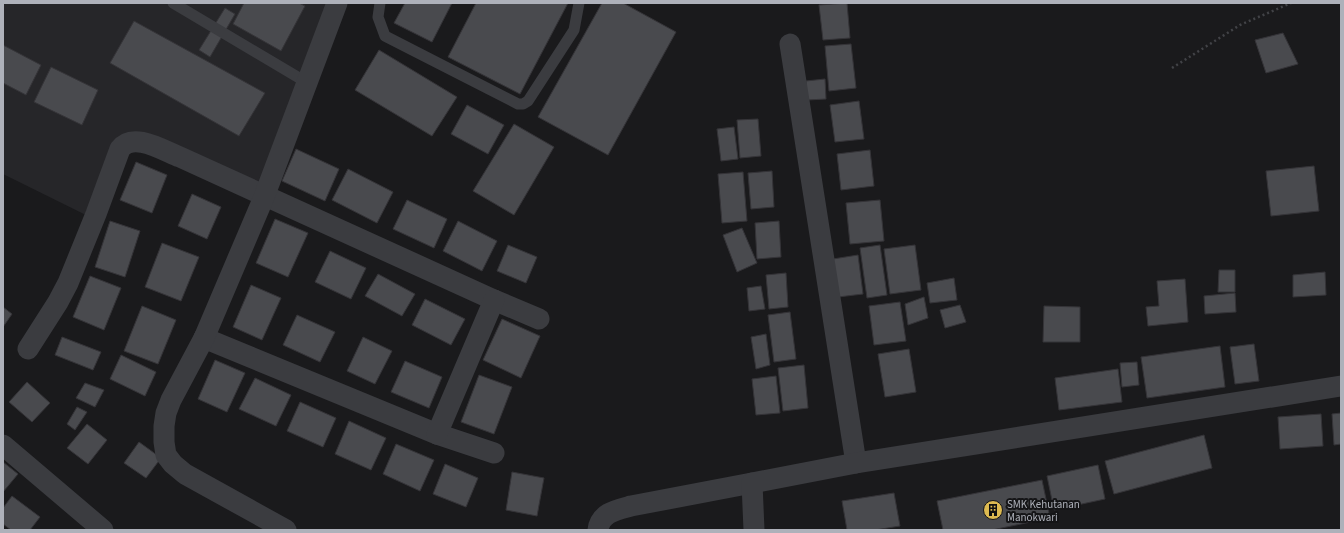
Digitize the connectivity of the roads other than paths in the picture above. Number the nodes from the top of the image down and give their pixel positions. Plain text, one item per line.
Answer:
1 (173, 3) edge
2 (337, 3) edge
3 (380, 3) edge
4 (579, 3) edge
5 (790, 44) dead end
6 (306, 82) junction
7 (264, 197) junction
8 (494, 300) junction
9 (539, 318) dead end
10 (204, 338) junction
11 (28, 349) dead end
12 (1341, 386) edge
13 (437, 434) junction
14 (3, 445) edge
15 (494, 453) dead end
16 (856, 463) junction
17 (752, 483) junction
18 (103, 530) edge
19 (286, 530) edge
20 (598, 530) edge
21 (754, 530) edge

1 - 6 lane
2 - 6 street
3 - 4 lane
5 - 16 street
6 - 7 street
7 - 8 street
7 - 10 street
7 - 11 street
8 - 9 street
8 - 13 street
10 - 13 street
10 - 19 street
12 - 16 street
13 - 15 street
14 - 18 street
16 - 17 street
17 - 20 street
17 - 21 street

